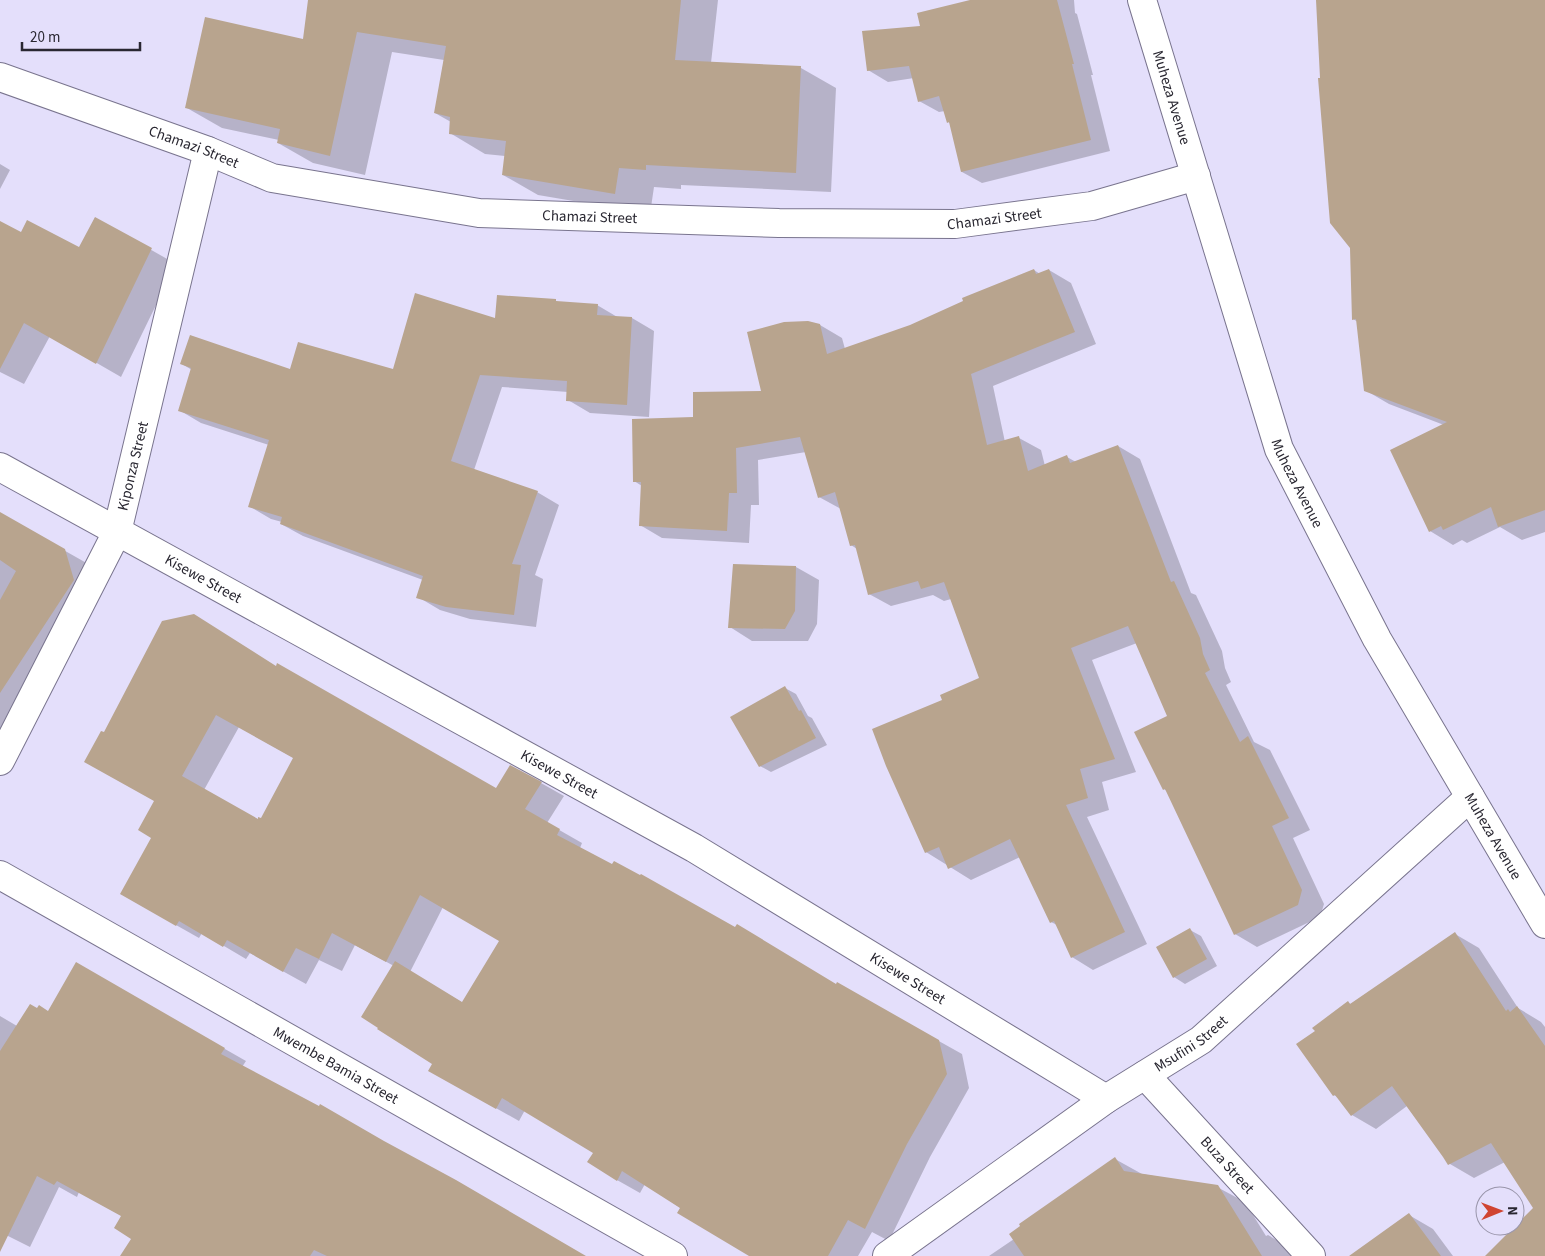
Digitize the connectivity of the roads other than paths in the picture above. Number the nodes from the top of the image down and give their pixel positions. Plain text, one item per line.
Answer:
1 (1142, 0) edge
2 (0, 77) edge
3 (208, 150) junction
4 (1196, 176) junction
5 (0, 467) edge
6 (117, 532) junction
7 (0, 761) edge
8 (1470, 797) junction
9 (0, 875) edge
10 (1545, 924) edge
11 (1145, 1075) junction
12 (1106, 1099) junction
13 (673, 1256) edge
14 (887, 1256) edge
15 (1311, 1256) edge

1 - 4 street, Muheza Avenue
2 - 3 street, Chamazi Street
3 - 4 street, Chamazi Street
3 - 6 street, Kiponza Street
4 - 8 street, Muheza Avenue
5 - 6 street, Kisewe Street
6 - 7 street, Kiponza Street
6 - 12 street, Kisewe Street
8 - 10 street, Muheza Avenue
8 - 11 street, Msufini Street
9 - 13 street, Mwembe Bamia Street
11 - 12 street, Msufini Street
11 - 15 street, Buza Street
12 - 14 street, Msufini Street

